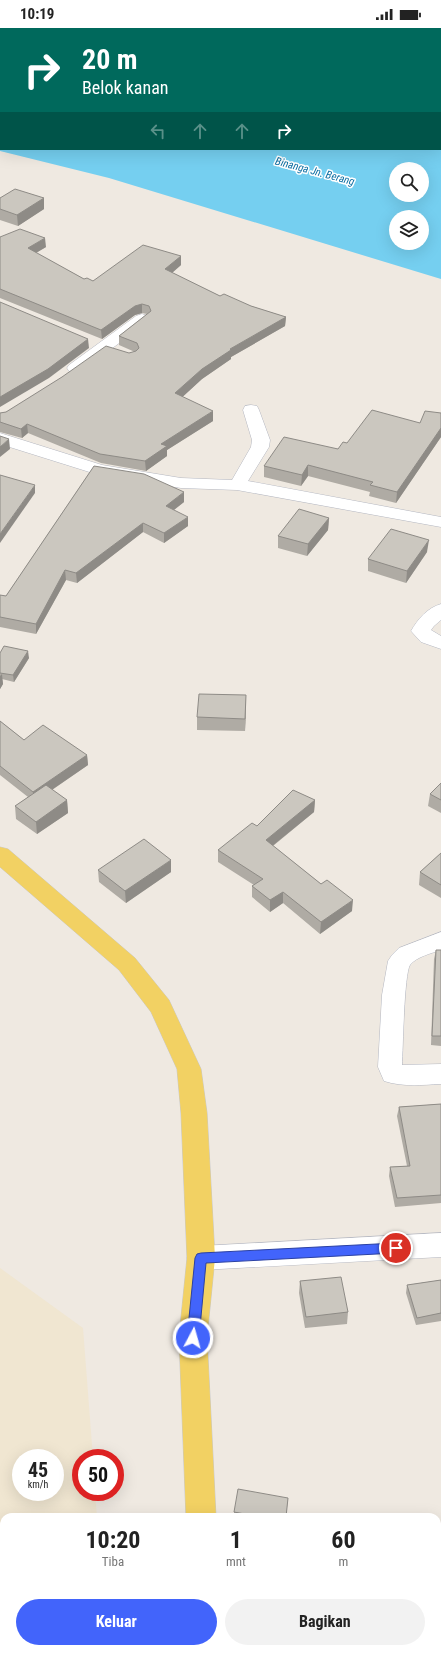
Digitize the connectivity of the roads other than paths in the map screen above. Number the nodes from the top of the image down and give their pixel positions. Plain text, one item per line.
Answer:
1 (142, 319) edge
2 (96, 344) junction
3 (123, 354) edge
4 (62, 378) edge
5 (251, 410) dead end
6 (0, 438) edge
7 (237, 486) junction
8 (441, 522) edge
9 (441, 610) edge
10 (441, 643) edge
11 (0, 855) edge
12 (441, 940) edge
13 (441, 1074) edge
14 (441, 1245) edge
15 (201, 1258) junction
16 (202, 1513) edge

1 - 2 street
2 - 3 street
2 - 4 street
5 - 7 street
6 - 7 street
7 - 8 street
9 - 10 street
11 - 15 main road
12 - 13 street
14 - 15 street
15 - 16 main road

